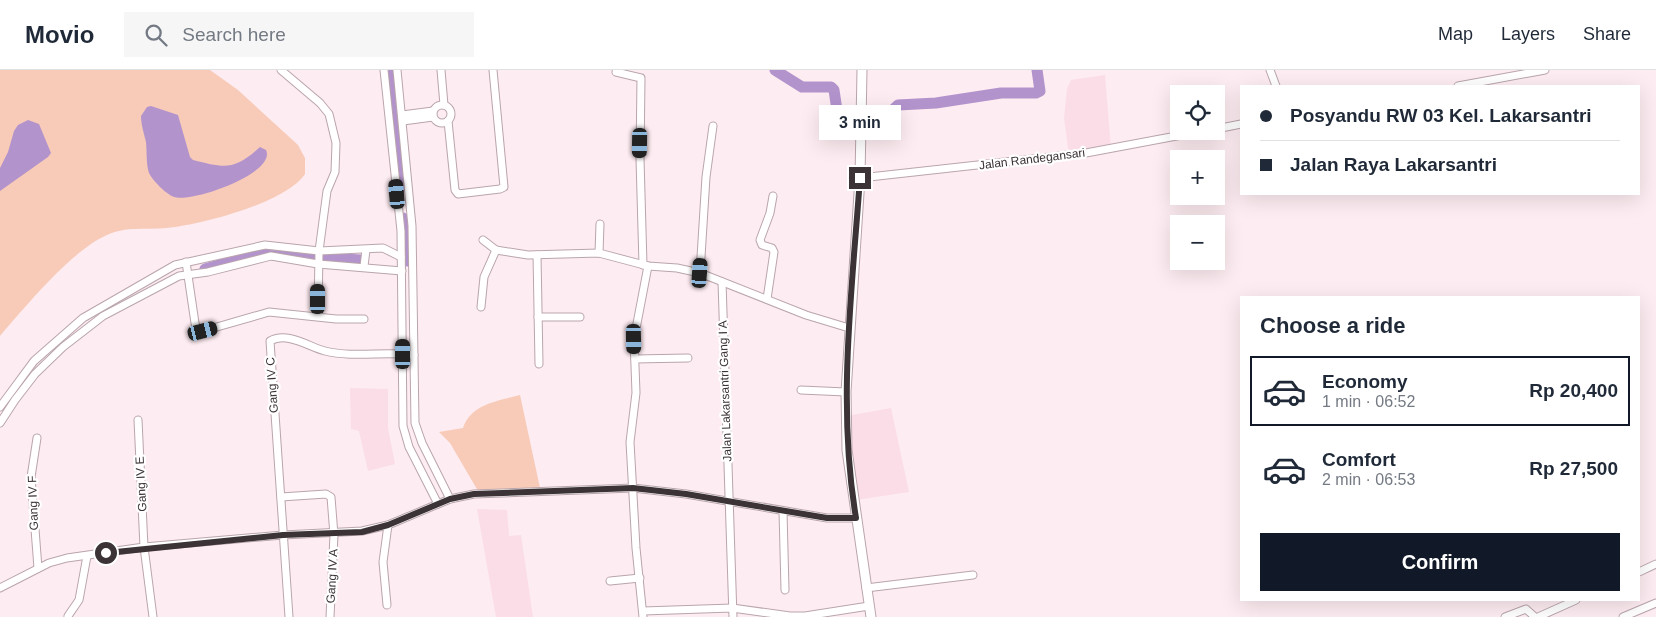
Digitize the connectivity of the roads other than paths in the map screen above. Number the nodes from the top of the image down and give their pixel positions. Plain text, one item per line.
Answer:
1 (281, 70) edge
2 (384, 70) edge
3 (397, 70) edge
4 (441, 70) edge
5 (493, 70) edge
6 (862, 70) edge
7 (1270, 70) edge
8 (1546, 70) edge
9 (1534, 71) edge
10 (616, 72) dead end
11 (1276, 85) edge
12 (1463, 85) edge
13 (444, 105) junction
14 (433, 114) junction
15 (398, 119) junction
16 (448, 121) junction
17 (1240, 124) edge
18 (713, 126) dead end
19 (1225, 127) edge
20 (1170, 137) edge
21 (860, 178) junction
22 (773, 196) dead end
23 (600, 224) dead end
24 (483, 240) dead end
25 (318, 250) junction
26 (366, 250) junction
27 (496, 250) junction
28 (599, 253) junction
29 (537, 255) junction
30 (402, 257) junction
31 (186, 262) junction
32 (318, 264) junction
33 (364, 266) junction
34 (646, 266) junction
35 (402, 271) junction
36 (700, 273) junction
37 (188, 274) junction
38 (722, 282) junction
39 (767, 300) junction
40 (480, 307) dead end
41 (318, 316) junction
42 (538, 317) junction
43 (580, 317) dead end
44 (364, 319) dead end
45 (849, 328) junction
46 (403, 354) junction
47 (414, 356) junction
48 (688, 358) dead end
49 (634, 359) junction
50 (539, 364) dead end
51 (22, 374) junction
52 (30, 381) junction
53 (801, 390) dead end
54 (846, 392) junction
55 (0, 407) edge
56 (138, 420) dead end
57 (0, 423) edge
58 (37, 438) dead end
59 (633, 488) junction
60 (281, 497) junction
61 (450, 499) junction
62 (729, 501) junction
63 (438, 504) junction
64 (783, 511) junction
65 (856, 518) junction
66 (388, 525) junction
67 (334, 534) junction
68 (283, 535) junction
69 (144, 547) junction
70 (87, 556) junction
71 (1656, 564) edge
72 (38, 568) junction
73 (1640, 572) edge
74 (973, 574) dead end
75 (640, 578) junction
76 (610, 581) dead end
77 (0, 588) edge
78 (866, 588) junction
79 (785, 590) dead end
80 (1574, 601) edge
81 (1656, 603) edge
82 (387, 604) dead end
83 (869, 606) junction
84 (732, 608) junction
85 (643, 614) edge
86 (1524, 614) edge
87 (68, 616) edge
88 (153, 617) edge
89 (289, 617) edge
90 (330, 617) edge
91 (733, 617) edge
92 (871, 617) edge
93 (1505, 617) edge
94 (1536, 617) edge
95 (1623, 617) edge

1 - 25 street
2 - 15 street
3 - 15 street
4 - 13 street
5 - 16 street
6 - 21 main road
7 - 11 street
8 - 9 street
9 - 12 street
10 - 34 street
13 - 14 street
13 - 16 street
14 - 15 street
14 - 16 street
15 - 30 street
15 - 47 street
17 - 19 street
18 - 36 street
20 - 21 street, Jalan Randegansari
21 - 45 main road
22 - 39 street
23 - 28 street
24 - 27 street
25 - 26 street
25 - 31 street
25 - 32 street
26 - 30 street
26 - 33 street
27 - 29 street
27 - 40 street
28 - 29 street
28 - 34 street
29 - 42 street
30 - 35 street
31 - 37 street
31 - 51 street
32 - 33 street
32 - 37 street
32 - 41 street
33 - 35 street
34 - 36 street
34 - 49 street
35 - 46 street
36 - 38 street
37 - 41 street
37 - 52 street
38 - 39 street
38 - 62 street, Jalan Lakarsantri Gang I A
39 - 45 street
41 - 44 street
42 - 43 street
42 - 50 street
45 - 54 main road
46 - 47 street
46 - 60 street, Gang IV C
46 - 63 street
47 - 61 street
48 - 49 street
49 - 59 street
51 - 52 street
51 - 55 street
52 - 57 street
53 - 54 street
54 - 65 main road
56 - 69 street, Gang IV E
58 - 72 street, Gang IV F
59 - 61 street
59 - 62 street
59 - 75 street
60 - 67 street, Gang IV A
60 - 68 street, Gang IV C
61 - 63 street
62 - 64 street
62 - 84 street, Jalan Lakarsantri Gang I A
63 - 66 street
64 - 65 street
64 - 79 street
65 - 78 main road
66 - 67 street
66 - 82 street
67 - 68 street
67 - 90 street, Gang IV A
68 - 69 street
68 - 89 street, Gang IV C
69 - 70 street
69 - 88 street, Gang IV E
70 - 72 street
70 - 87 street
71 - 73 street
72 - 77 street
74 - 78 street
75 - 76 street
75 - 85 street
78 - 83 main road
80 - 94 street
81 - 95 street
83 - 84 street
83 - 92 main road
84 - 85 street
84 - 91 street, Jalan Lakarsantri Gang I A
86 - 93 street
86 - 94 street

